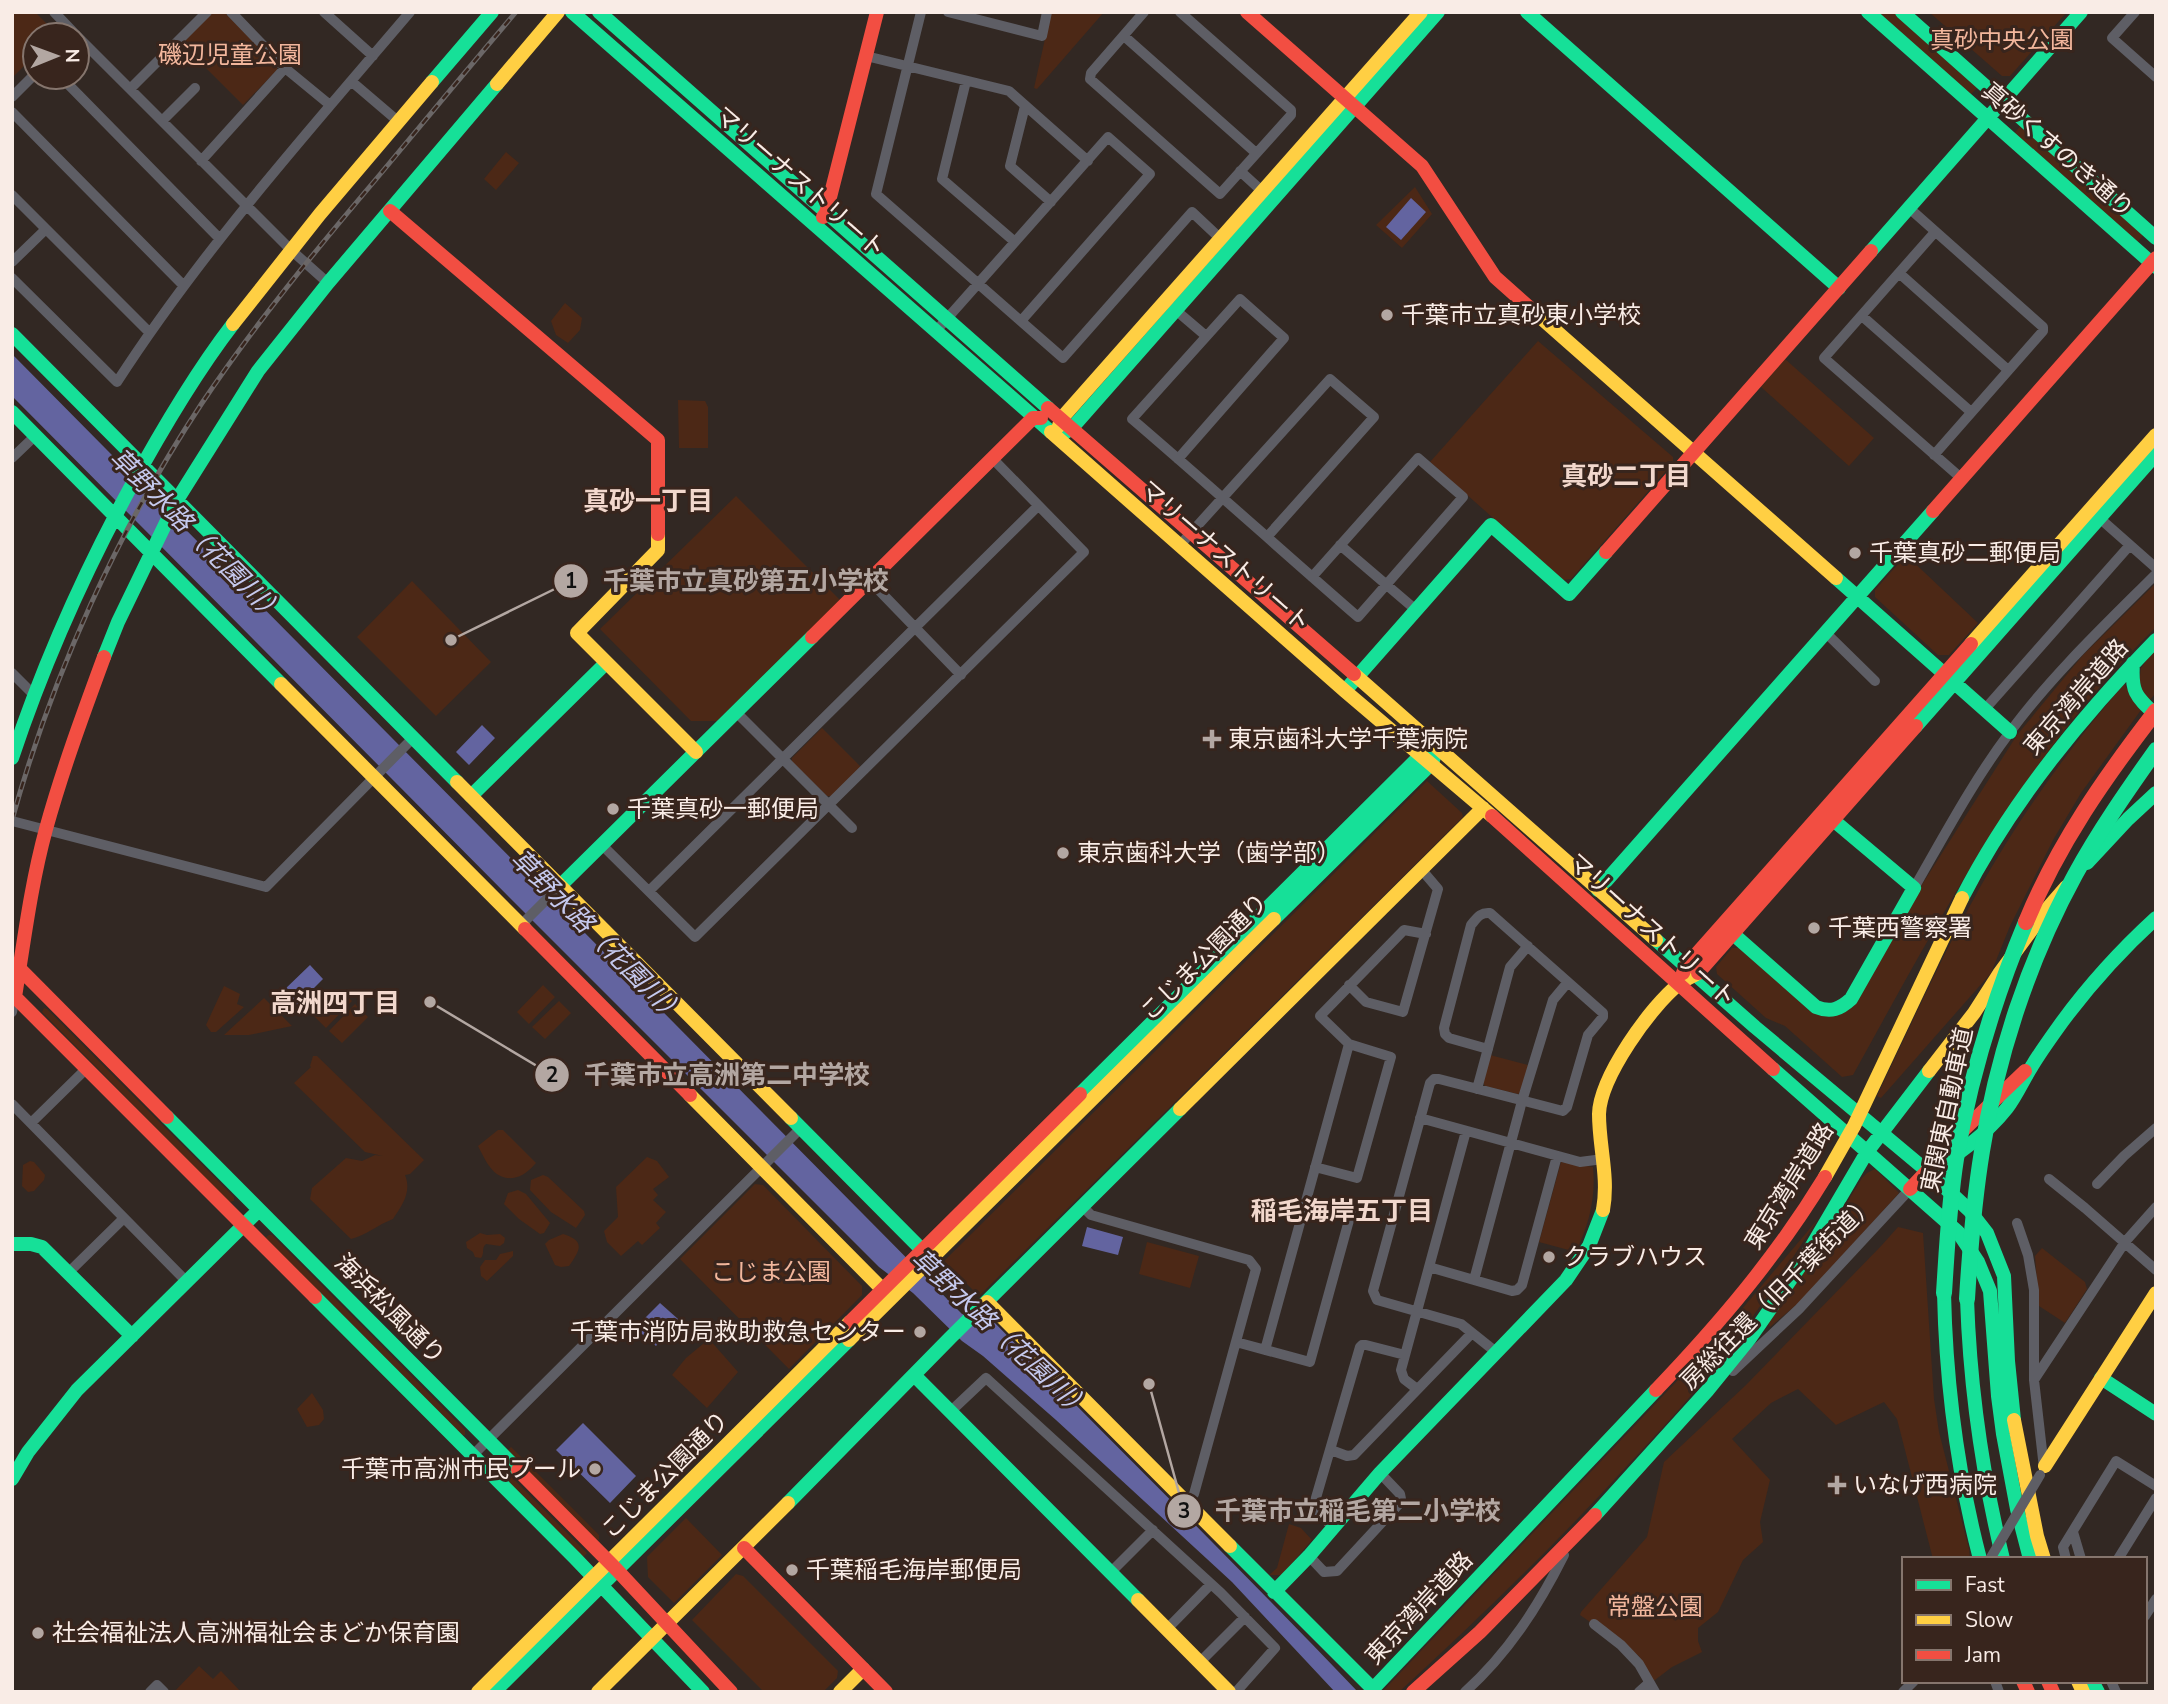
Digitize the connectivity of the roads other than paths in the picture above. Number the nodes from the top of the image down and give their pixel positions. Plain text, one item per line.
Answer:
1 (207, 12) edge
2 (231, 12) edge
3 (324, 12) edge
4 (410, 12) edge
5 (492, 12) edge
6 (558, 12) edge
7 (572, 12) edge
8 (599, 12) edge
9 (877, 12) edge
10 (921, 12) edge
11 (948, 12) edge
12 (1047, 12) edge
13 (1144, 12) edge
14 (1180, 12) edge
15 (1247, 12) edge
16 (1421, 12) edge
17 (1438, 12) edge
18 (1527, 12) edge
19 (1868, 12) edge
20 (1902, 12) edge
21 (2081, 12) edge
22 (2135, 12) edge
23 (1124, 36) junction
24 (91, 50) edge
25 (373, 56) junction
26 (866, 56) junction
27 (907, 66) junction
28 (285, 68) junction
29 (2156, 77) edge
30 (351, 81) junction
31 (965, 81) junction
32 (195, 88) dead end
33 (130, 89) junction
34 (75, 91) edge
35 (2003, 102) junction
36 (1350, 103) junction
37 (330, 105) junction
38 (1025, 106) junction
39 (12, 112) edge
40 (1988, 118) junction
41 (162, 121) junction
42 (399, 122) junction
43 (1256, 153) junction
44 (201, 161) junction
45 (1088, 161) junction
46 (1240, 171) junction
47 (1263, 192) junction
48 (12, 195) edge
49 (1051, 202) junction
50 (246, 205) junction
51 (1909, 208) junction
52 (390, 212) junction
53 (827, 213) junction
54 (815, 226) junction
55 (46, 229) junction
56 (1936, 232) junction
57 (219, 238) junction
58 (2156, 238) edge
59 (1015, 243) junction
60 (1226, 244) junction
61 (292, 250) junction
62 (12, 262) edge
63 (2154, 263) edge
64 (1899, 273) junction
65 (12, 278) edge
66 (328, 283) junction
67 (978, 284) junction
68 (183, 285) junction
69 (1839, 288) junction
70 (1171, 306) junction
71 (1862, 316) junction
72 (1021, 321) junction
73 (941, 325) junction
74 (149, 332) junction
75 (12, 334) edge
76 (1206, 336) junction
77 (2008, 370) junction
78 (12, 412) edge
79 (1971, 412) junction
80 (1032, 418) junction
81 (1066, 424) junction
82 (2156, 435) edge
83 (35, 436) junction
84 (1055, 438) junction
85 (1694, 452) junction
86 (2156, 454) edge
87 (1934, 455) junction
88 (12, 458) edge
89 (992, 458) junction
90 (1178, 459) junction
91 (142, 465) junction
92 (1961, 478) junction
93 (1223, 498) junction
94 (177, 500) junction
95 (1038, 506) junction
96 (2095, 514) junction
97 (115, 516) junction
98 (1191, 533) junction
99 (1267, 537) junction
100 (1340, 545) junction
101 (2130, 545) junction
102 (1180, 546) junction
103 (150, 552) junction
104 (2156, 568) edge
105 (2156, 574) edge
106 (1312, 577) junction
107 (869, 580) junction
108 (1385, 585) junction
109 (1856, 597) junction
110 (1416, 610) junction
111 (915, 628) junction
112 (1825, 632) junction
113 (2156, 640) edge
114 (606, 663) junction
115 (2133, 663) junction
116 (12, 673) edge
117 (961, 675) junction
118 (1356, 678) junction
119 (1949, 678) junction
120 (1875, 681) dead end
121 (1345, 691) junction
122 (34, 695) junction
123 (1985, 709) junction
124 (736, 712) junction
125 (2156, 713) edge
126 (2010, 732) junction
127 (413, 738) junction
128 (1437, 747) junction
129 (2156, 750) edge
130 (696, 751) junction
131 (12, 758) edge
132 (1427, 759) junction
133 (783, 760) junction
134 (374, 777) junction
135 (2156, 793) edge
136 (471, 796) junction
137 (829, 805) junction
138 (1483, 808) junction
139 (1828, 815) junction
140 (12, 821) edge
141 (852, 828) dead end
142 (46, 830) junction
143 (602, 845) junction
144 (1421, 869) junction
145 (560, 886) junction
146 (1914, 888) junction
147 (1598, 890) junction
148 (649, 891) junction
149 (2156, 918) edge
150 (521, 925) junction
151 (1732, 933) junction
152 (1426, 934) junction
153 (1528, 946) junction
154 (16, 965) edge
155 (1691, 970) junction
156 (1568, 982) junction
157 (1679, 984) junction
158 (1349, 985) junction
159 (13, 1001) edge
160 (1349, 1044) junction
161 (1488, 1049) junction
162 (87, 1068) junction
163 (1477, 1088) junction
164 (1522, 1101) junction
165 (12, 1104) edge
166 (1858, 1115) junction
167 (1420, 1118) junction
168 (31, 1123) junction
169 (800, 1128) junction
170 (2156, 1128) edge
171 (1466, 1131) junction
172 (1881, 1133) junction
173 (1848, 1136) junction
174 (1512, 1143) junction
175 (1867, 1152) junction
176 (1558, 1156) junction
177 (1602, 1159) junction
178 (761, 1167) junction
179 (1315, 1167) junction
180 (1927, 1171) junction
181 (2049, 1180) dead end
182 (2097, 1184) dead end
183 (1910, 1189) junction
184 (1306, 1201) junction
185 (1083, 1207) junction
186 (2156, 1207) edge
187 (259, 1210) junction
188 (124, 1218) junction
189 (2017, 1223) dead end
190 (243, 1226) junction
191 (2125, 1242) junction
192 (12, 1244) edge
193 (927, 1256) junction
194 (1429, 1267) junction
195 (2156, 1270) edge
196 (69, 1272) junction
197 (1474, 1280) junction
198 (187, 1282) junction
199 (2156, 1293) edge
200 (888, 1295) junction
201 (984, 1305) junction
202 (1416, 1312) junction
203 (1472, 1332) junction
204 (132, 1336) junction
205 (1236, 1342) junction
206 (1265, 1350) junction
207 (1496, 1352) junction
208 (1405, 1355) junction
209 (914, 1375) junction
210 (2101, 1378) junction
211 (2034, 1380) junction
212 (1417, 1389) junction
213 (950, 1412) junction
214 (2156, 1414) edge
215 (1677, 1426) junction
216 (488, 1440) junction
217 (1331, 1450) junction
218 (473, 1455) junction
219 (2042, 1470) junction
220 (1380, 1473) junction
221 (12, 1479) edge
222 (2156, 1486) edge
223 (2156, 1498) edge
224 (1186, 1503) junction
225 (1334, 1528) junction
226 (1153, 1530) junction
227 (2073, 1532) junction
228 (1570, 1542) junction
229 (744, 1548) junction
230 (1309, 1556) junction
231 (1979, 1557) edge
232 (1991, 1557) edge
233 (2004, 1557) edge
234 (2029, 1557) edge
235 (2043, 1557) edge
236 (2066, 1557) edge
237 (2080, 1557) edge
238 (2119, 1557) edge
239 (613, 1566) junction
240 (1111, 1572) junction
241 (598, 1582) junction
242 (1211, 1584) junction
243 (1274, 1592) junction
244 (1245, 1617) junction
245 (668, 1623) junction
246 (1594, 1624) dead end
247 (1167, 1629) junction
248 (652, 1638) junction
249 (1200, 1662) junction
250 (863, 1669) junction
251 (1652, 1687) edge
252 (1372, 1690) edge
253 (1466, 1691) edge
254 (150, 1692) edge
255 (164, 1692) edge
256 (478, 1692) edge
257 (495, 1692) edge
258 (598, 1692) edge
259 (703, 1692) edge
260 (731, 1692) edge
261 (841, 1692) edge
262 (886, 1692) edge
263 (1229, 1692) edge
264 (1236, 1692) edge
265 (1413, 1692) edge
266 (1639, 1692) edge

1 - 33 street
2 - 28 street
3 - 25 street
4 - 25 street
5 - 42 main road
6 - 52 main road
7 - 54 main road, マリーナストリート
8 - 53 main road, マリーナストリート
9 - 26 main road
10 - 27 street
11 - 12 street
13 - 23 street
14 - 43 street
15 - 36 main road
16 - 36 main road
17 - 36 main road
18 - 69 main road
19 - 40 main road, 真砂くすのき通り
20 - 35 main road, 真砂くすのき通り
21 - 35 main road
22 - 29 street
23 - 43 street
23 - 46 street
24 - 33 street
25 - 30 street
26 - 27 street
26 - 53 main road
27 - 31 street
27 - 67 street
28 - 37 street
28 - 44 street
30 - 37 street
30 - 42 street
31 - 38 street
31 - 59 street
32 - 41 street
33 - 41 street
34 - 57 street
35 - 40 main road
35 - 58 main road, 真砂くすのき通り
36 - 47 main road
36 - 60 main road
36 - 85 main road
37 - 50 street
38 - 45 street
38 - 49 street
39 - 68 street
40 - 51 main road
40 - 63 main road, 真砂くすのき通り
41 - 44 street
42 - 61 main road
43 - 46 street
44 - 50 street
45 - 49 street
45 - 72 street
46 - 47 street
47 - 60 main road
48 - 55 street
49 - 59 street
50 - 57 street
50 - 61 street
51 - 56 street
51 - 69 main road
52 - 66 main road
52 - 114 main road
53 - 54 main road
53 - 73 main road, マリーナストリート
54 - 73 main road, マリーナストリート
55 - 62 street
55 - 74 street
56 - 64 street
56 - 77 street
57 - 68 street
59 - 67 street
60 - 70 main road
60 - 72 street
61 - 66 street
61 - 91 main road
63 - 92 main road
64 - 71 street
64 - 77 street
65 - 74 street
66 - 94 main road
67 - 72 street
67 - 73 street
68 - 74 street
69 - 85 main road
70 - 76 street
70 - 81 main road
71 - 79 street
71 - 87 street
73 - 80 main road, マリーナストリート
73 - 81 main road, マリーナストリート
75 - 91 main road
76 - 90 street
76 - 90 street
77 - 79 street
78 - 83 main road
79 - 87 street
80 - 81 main road
80 - 84 main road, マリーナストリート
80 - 89 main road
81 - 84 main road
81 - 98 main road, マリーナストリート
82 - 96 main road
83 - 88 street
83 - 97 main road
84 - 102 main road, マリーナストリート
85 - 109 main road
85 - 110 main road
86 - 96 main road
87 - 92 street
89 - 95 street
89 - 107 main road
90 - 93 street
91 - 94 main road
91 - 97 main road
92 - 109 main road
93 - 98 street
93 - 99 street
93 - 99 street
94 - 103 main road
94 - 127 main road
95 - 111 street
95 - 117 street
96 - 101 street
96 - 119 main road
97 - 103 main road
97 - 122 main road
98 - 102 street
98 - 118 main road, マリーナストリート
99 - 106 street
100 - 106 street
100 - 108 street
100 - 108 street
101 - 104 street
101 - 123 street
102 - 121 main road, マリーナストリート
103 - 134 main road
103 - 142 main road
105 - 126 street
106 - 108 street
107 - 111 street
107 - 124 main road
108 - 110 street
109 - 112 main road
109 - 119 main road
110 - 118 main road
111 - 117 street
111 - 133 street
112 - 120 street
112 - 147 main road
113 - 115 main road, 東京湾岸道路
114 - 130 main road
114 - 136 main road
115 - 125 main road
115 - 166 main road, 東京湾岸道路
116 - 122 street
117 - 137 street
118 - 121 main road
118 - 128 main road, マリーナストリート
119 - 123 main road
119 - 139 main road
121 - 132 main road, マリーナストリート
122 - 131 main road
123 - 126 main road
124 - 130 main road
124 - 133 street
125 - 231 main road, 東関東自動車道, bridge
126 - 146 street
127 - 134 street
127 - 136 main road
128 - 132 main road, こじま公園通り
128 - 147 main road, マリーナストリート
129 - 233 main road, 東関東自動車道, bridge
130 - 143 main road
132 - 138 main road, マリーナストリート
132 - 193 main road, こじま公園通り
133 - 137 street
133 - 148 street
134 - 142 street
134 - 150 main road
135 - 172 main road, 東京湾岸道路
136 - 145 main road
137 - 141 street
137 - 148 street
138 - 144 main road
138 - 157 main road, マリーナストリート
139 - 146 main road
139 - 151 main road
139 - 155 main road
140 - 142 street
142 - 154 main road
143 - 145 main road
143 - 148 street
144 - 152 street
144 - 185 main road
145 - 150 street
145 - 169 main road
146 - 151 main road
147 - 155 main road, マリーナストリート
149 - 180 main road
150 - 178 main road
151 - 155 main road
152 - 158 street
152 - 158 street
153 - 156 street
153 - 161 street
153 - 161 street
154 - 159 main road
154 - 187 main road, 海浜松風通り
155 - 157 main road
155 - 166 main road, マリーナストリート
156 - 164 street
156 - 164 street
157 - 173 main road, マリーナストリート
157 - 177 main road
158 - 160 street
159 - 162 main road, 海浜松風通り
160 - 179 street
160 - 179 street
161 - 163 street
162 - 168 street
162 - 190 main road, 海浜松風通り
163 - 164 street
163 - 167 street
164 - 174 street
165 - 168 street
166 - 172 main road, マリーナストリート
166 - 173 main road, 東京湾岸道路
167 - 171 street
167 - 202 street
168 - 188 street
169 - 178 street
169 - 193 main road
170 - 182 street
171 - 174 street
171 - 194 street
172 - 175 main road, 東京湾岸道路
172 - 180 main road, マリーナストリート
173 - 175 main road, マリーナストリート
173 - 252 main road, 東京湾岸道路
174 - 176 street
174 - 197 street
175 - 183 main road, マリーナストリート
175 - 215 main road, 東京湾岸道路
176 - 177 street
176 - 197 street
177 - 207 main road
178 - 200 main road
178 - 216 street
179 - 184 street
180 - 183 main road
180 - 235 main road, マリーナストリート
181 - 191 street
183 - 215 street, 房総往還（旧千葉街道）
183 - 234 main road, マリーナストリート
184 - 206 street
184 - 206 street
185 - 201 main road
185 - 205 street
186 - 191 street
187 - 190 main road
187 - 216 main road, 海浜松風通り
188 - 196 street
188 - 198 street
189 - 211 street
190 - 198 main road
190 - 218 main road, 海浜松風通り
191 - 195 street
191 - 211 street
192 - 196 main road
193 - 200 main road, こじま公園通り
194 - 197 street
194 - 202 street
196 - 204 main road
198 - 204 main road
199 - 210 main road
200 - 239 main road, こじま公園通り
201 - 209 main road
201 - 224 main road
202 - 203 street
202 - 208 street
203 - 207 street
203 - 212 street
204 - 221 main road
205 - 206 street
205 - 224 street
207 - 220 main road
208 - 212 street
208 - 217 street
209 - 213 main road
209 - 229 main road
210 - 214 main road
210 - 219 main road
211 - 219 street
212 - 217 street
213 - 226 street
213 - 240 main road
215 - 228 main road, 東京湾岸道路
216 - 218 street
216 - 239 main road, 海浜松風通り
217 - 225 street
218 - 241 main road, 海浜松風通り
219 - 232 street, bridge
220 - 225 main road
220 - 230 street
222 - 227 street
223 - 238 street
224 - 243 main road
225 - 230 main road
226 - 240 street
226 - 242 street
227 - 236 street
227 - 237 street
228 - 253 street
228 - 265 main road, 東京湾岸道路
229 - 245 main road
229 - 250 main road
230 - 243 main road
239 - 241 main road, こじま公園通り
239 - 245 main road, 海浜松風通り
240 - 247 main road
241 - 248 main road, 海浜松風通り
241 - 256 main road, こじま公園通り
241 - 257 main road, こじま公園通り
242 - 244 street
242 - 247 street
243 - 252 main road
244 - 249 street
244 - 264 street
245 - 248 main road
245 - 260 main road, 海浜松風通り
246 - 251 street
247 - 249 main road
248 - 258 main road
248 - 259 main road, 海浜松風通り
249 - 263 main road
250 - 261 main road
250 - 262 main road
251 - 266 street
254 - 255 street

